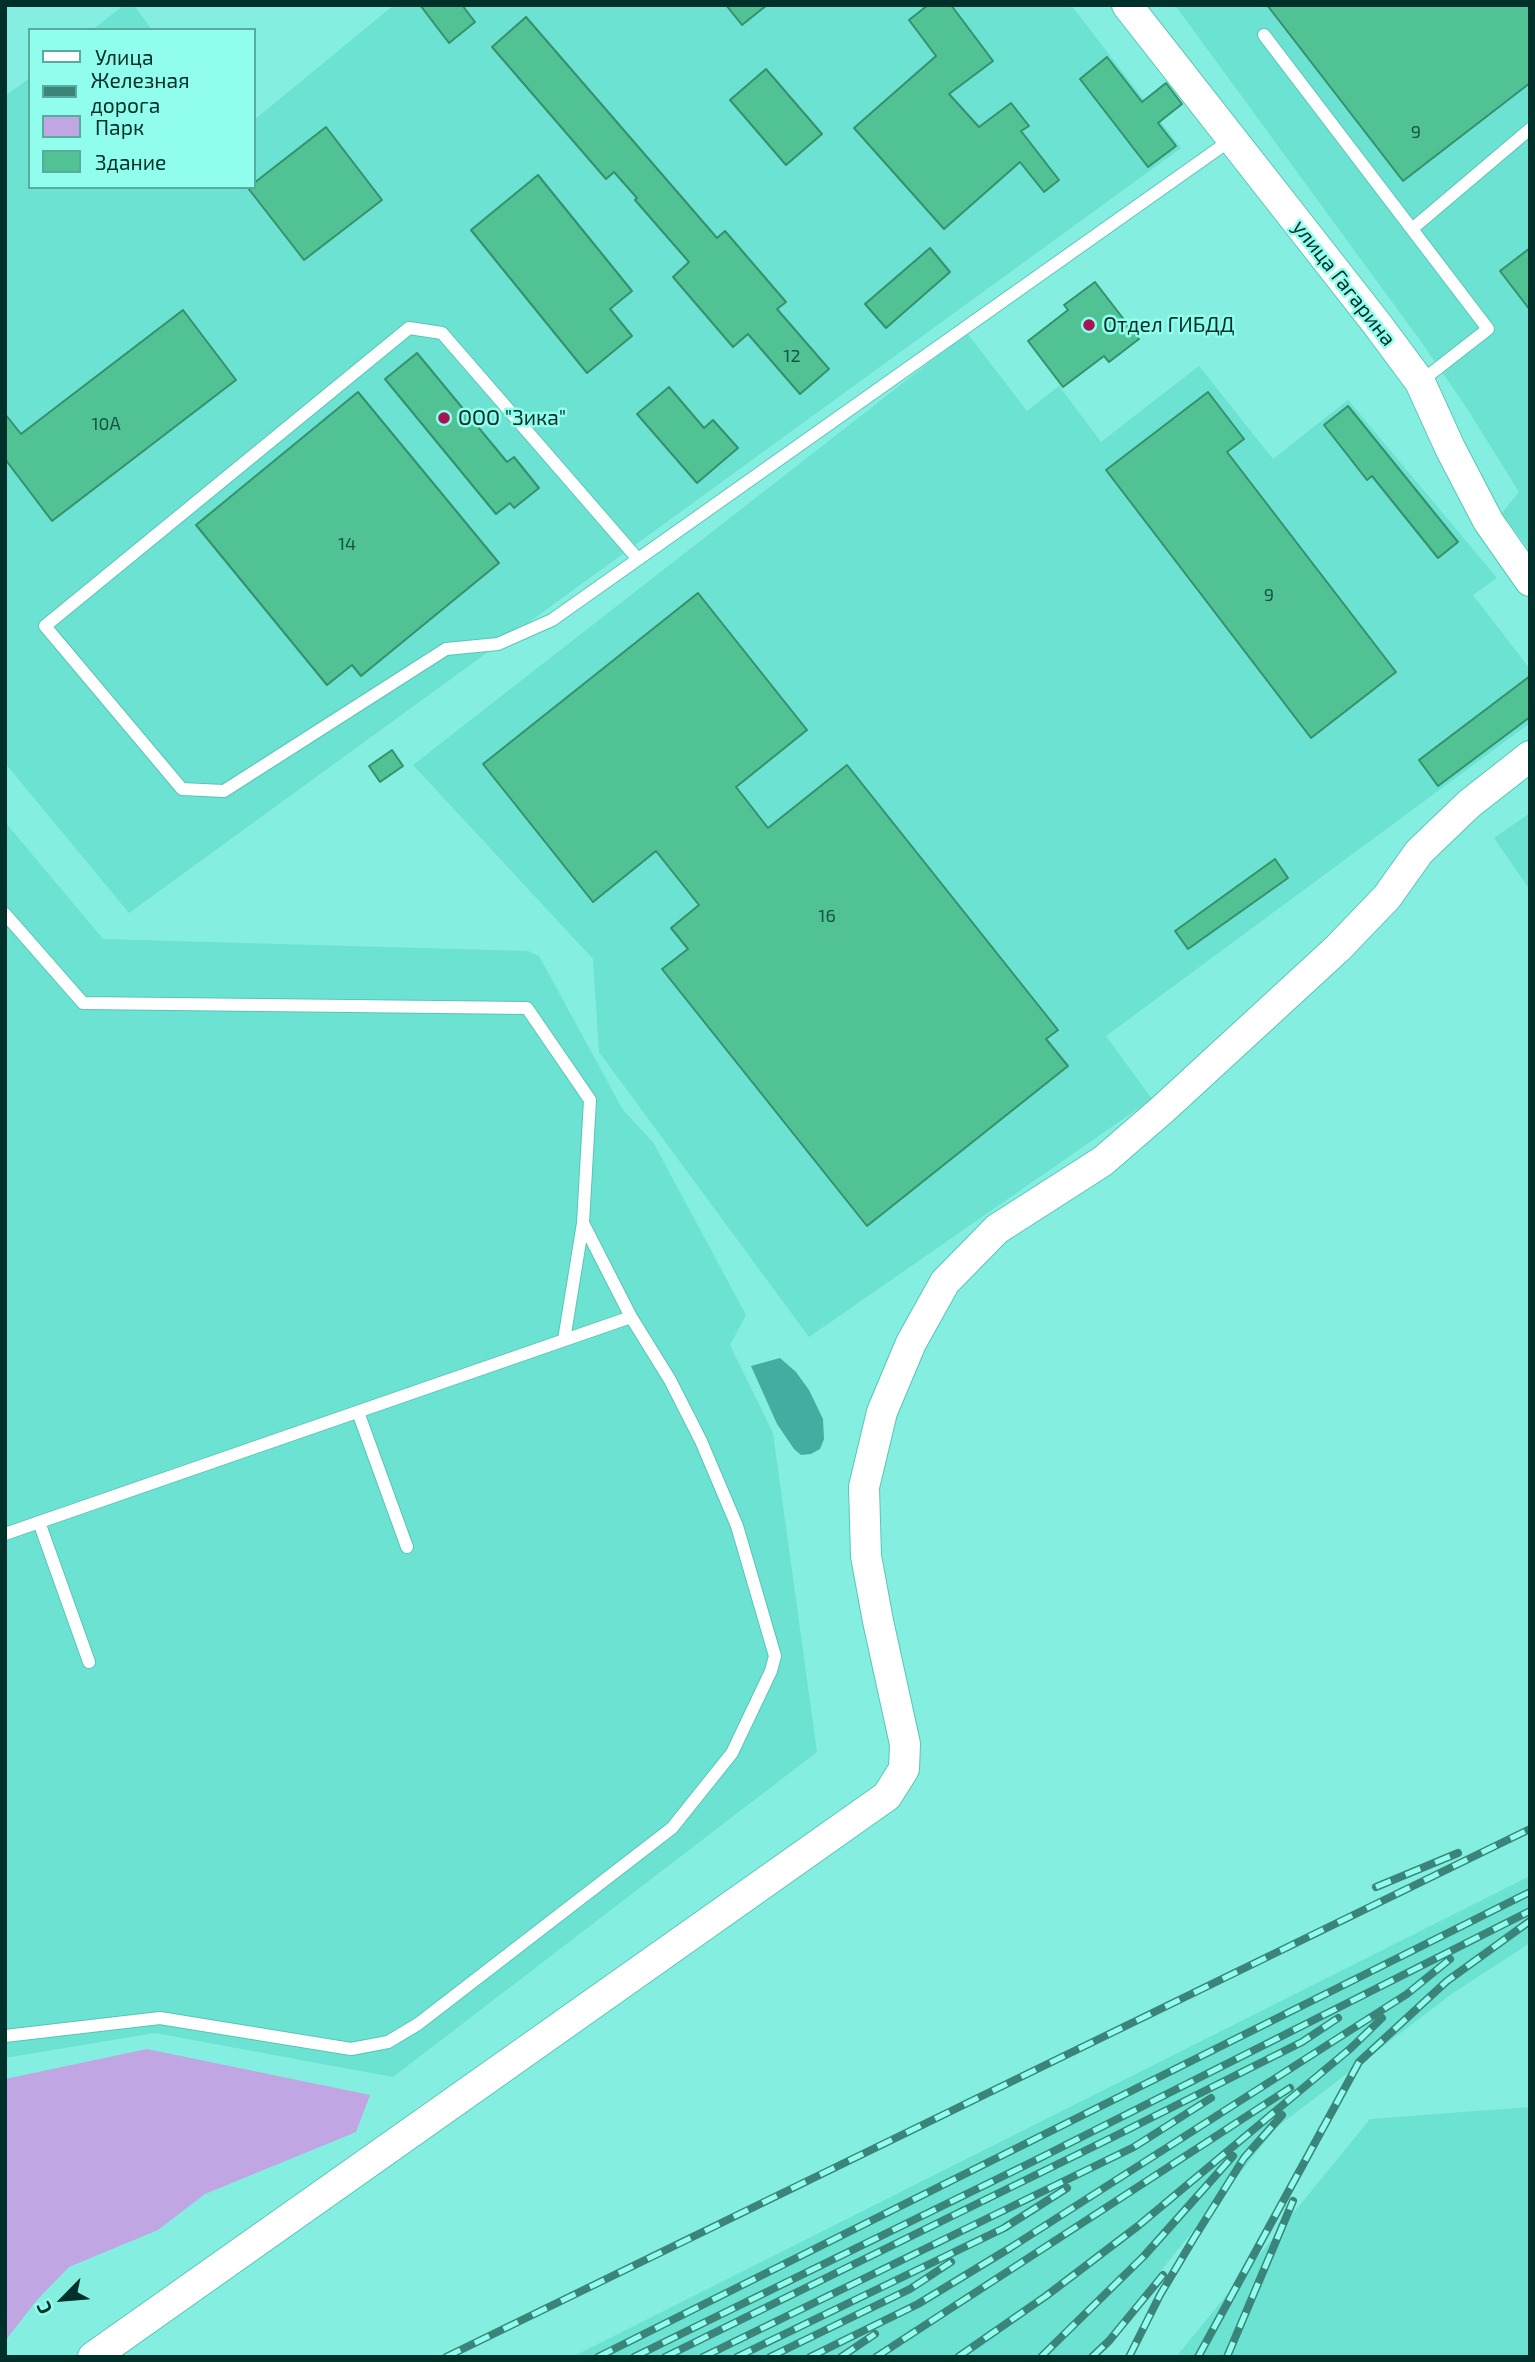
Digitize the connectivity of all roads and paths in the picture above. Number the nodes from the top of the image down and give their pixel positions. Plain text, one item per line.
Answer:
1 (1127, 5) edge
2 (1264, 35) dead end
3 (1530, 129) edge
4 (1231, 139) junction
5 (1412, 229) junction
6 (1420, 382) junction
7 (637, 558) junction
8 (1530, 580) edge
9 (1530, 756) edge
10 (5, 914) edge
11 (583, 1223) junction
12 (631, 1317) junction
13 (564, 1340) junction
14 (358, 1412) junction
15 (39, 1522) junction
16 (5, 1534) edge
17 (407, 1547) dead end
18 (89, 1662) dead end
19 (5, 2036) edge
20 (93, 2357) edge

1 - 4 street, улица Гагарина
2 - 5 lane
3 - 5 lane
4 - 6 street, улица Гагарина
4 - 7 lane
5 - 6 lane
6 - 8 street, улица Гагарина
7 - 7 lane
9 - 20 street
10 - 11 lane
11 - 12 lane
11 - 13 lane
12 - 13 lane
12 - 19 lane
13 - 14 lane
14 - 15 lane
14 - 17 lane
15 - 16 lane
15 - 18 lane

